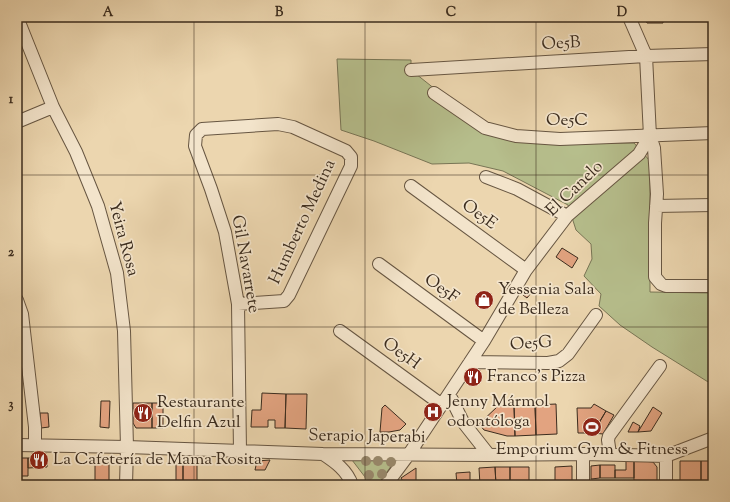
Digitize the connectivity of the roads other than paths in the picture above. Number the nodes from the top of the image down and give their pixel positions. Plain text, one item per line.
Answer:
1 (17, 17) edge
2 (629, 17) edge
3 (713, 54) edge
4 (646, 56) junction
5 (411, 70) dead end
6 (434, 93) dead end
7 (53, 107) junction
8 (17, 122) edge
9 (713, 133) edge
10 (196, 135) joint
11 (650, 136) junction
12 (486, 177) dead end
13 (411, 186) dead end
14 (713, 205) edge
15 (656, 206) junction
16 (567, 216) junction
17 (379, 264) dead end
18 (526, 270) junction
19 (713, 286) edge
20 (17, 300) edge
21 (238, 304) junction
22 (596, 315) dead end
23 (340, 331) dead end
24 (484, 341) junction
25 (470, 362) junction
26 (660, 366) dead end
27 (449, 394) junction
28 (442, 405) junction
29 (713, 438) edge
30 (17, 445) edge
31 (35, 445) junction
32 (127, 447) junction
33 (240, 451) junction
34 (323, 454) junction
35 (409, 454) junction
36 (583, 454) junction
37 (610, 454) junction
38 (489, 455) junction
39 (666, 456) junction
40 (126, 485) edge
41 (352, 485) edge
42 (386, 485) edge
43 (583, 485) edge
44 (666, 485) edge

1 - 7 street, Yeira Rosa
2 - 4 street
3 - 4 street, Oe5B
4 - 5 street, Oe5B
4 - 11 street
6 - 11 street, Oe5C
7 - 8 street
7 - 32 street, Yeira Rosa
9 - 11 street, Oe5C
10 - 21 street, Gil Navarrete
10 - 21 street, Humberto Medina
11 - 15 street
11 - 16 street, El Canelo
12 - 16 street
13 - 18 street, Oe5E
14 - 15 street
15 - 19 street
16 - 18 street, El Canelo
17 - 24 street, Oe5F
18 - 24 street, El Canelo
20 - 31 street
21 - 33 street, Gil Navarrete
22 - 25 street, Oe5G
23 - 28 street, Oe5H
24 - 25 street, El Canelo
25 - 27 street, El Canelo
26 - 37 street
27 - 28 street, El Canelo
27 - 38 street
28 - 35 street, El Canelo
29 - 39 street, Serapio Japerabi
30 - 31 street, Serapio Japerabi
31 - 32 street, Serapio Japerabi
32 - 33 street, Serapio Japerabi
32 - 40 street, Yeira Rosa
33 - 34 street, Serapio Japerabi
34 - 35 street, Serapio Japerabi
34 - 41 street
35 - 38 street, Serapio Japerabi
35 - 42 street, El Canelo
36 - 37 street, Serapio Japerabi
36 - 38 street, Serapio Japerabi
36 - 43 street
37 - 39 street, Serapio Japerabi
39 - 44 street

